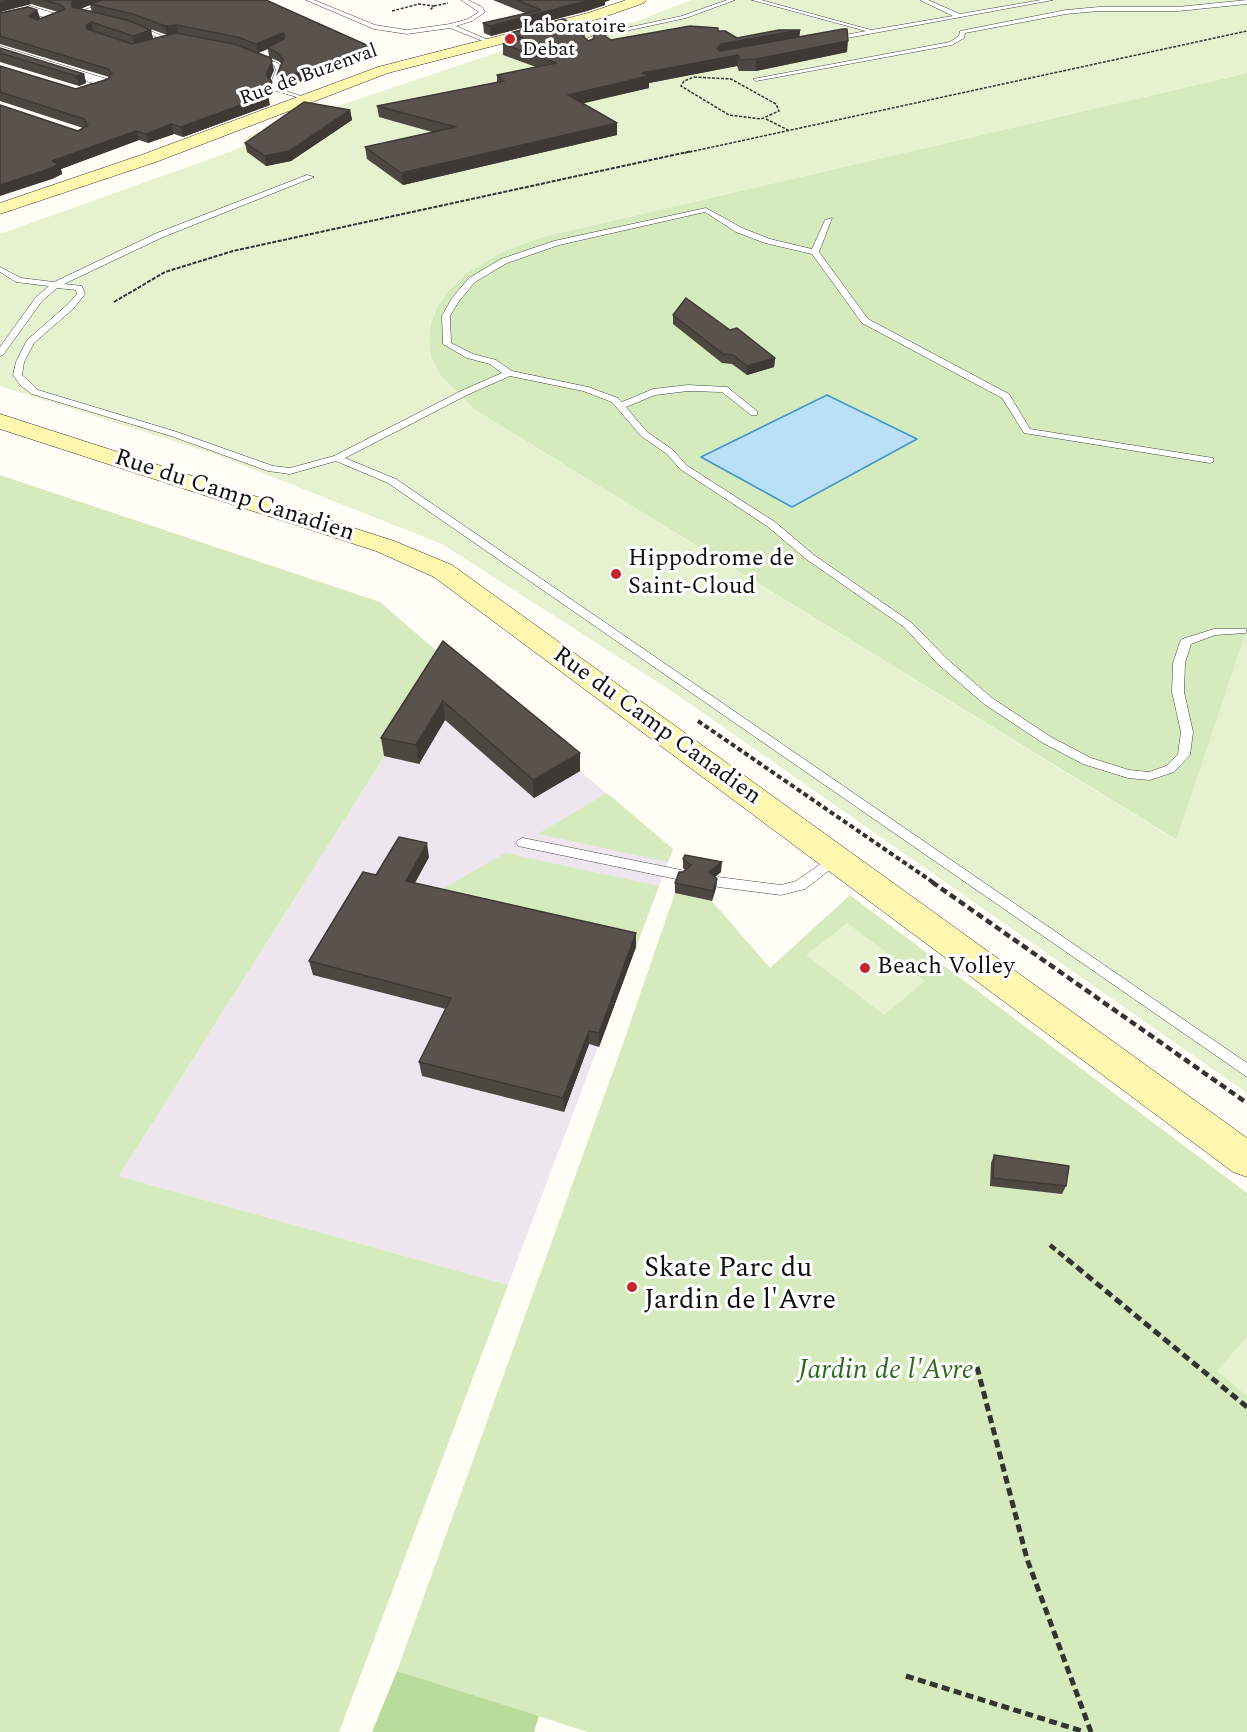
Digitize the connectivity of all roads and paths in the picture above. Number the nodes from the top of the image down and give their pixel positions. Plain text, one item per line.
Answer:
1 (119, 0) edge
2 (309, 0) edge
3 (449, 0) edge
4 (464, 0) edge
5 (638, 0) edge
6 (732, 0) edge
7 (755, 0) edge
8 (923, 0) edge
9 (1018, 0) edge
10 (1050, 0) edge
11 (1247, 2) edge
12 (1212, 3) edge
13 (429, 5) junction
14 (1011, 7) junction
15 (422, 12) dead end
16 (393, 16) dead end
17 (959, 16) junction
18 (0, 17) edge
19 (96, 18) edge
20 (926, 22) junction
21 (40, 24) edge
22 (132, 26) edge
23 (451, 26) junction
24 (944, 27) dead end
25 (953, 30) dead end
26 (873, 32) junction
27 (962, 32) junction
28 (1247, 32) edge
29 (582, 35) edge
30 (590, 39) junction
31 (826, 40) edge
32 (156, 42) edge
33 (490, 42) junction
34 (589, 48) edge
35 (0, 50) edge
36 (269, 51) edge
37 (249, 54) edge
38 (21, 57) junction
39 (260, 57) junction
40 (0, 64) edge
41 (691, 75) edge
42 (694, 77) junction
43 (756, 79) edge
44 (68, 89) edge
45 (304, 99) junction
46 (765, 118) junction
47 (788, 130) junction
48 (310, 177) dead end
49 (0, 209) edge
50 (830, 220) dead end
51 (815, 252) junction
52 (0, 269) edge
53 (55, 285) junction
54 (114, 302) dead end
55 (0, 353) edge
56 (509, 373) junction
57 (621, 406) junction
58 (754, 412) dead end
59 (0, 421) edge
60 (337, 458) junction
61 (1210, 459) dead end
62 (1242, 631) dead end
63 (523, 843) dead end
64 (835, 859) junction
65 (681, 875) edge
66 (718, 882) edge
67 (1247, 1071) edge
68 (1247, 1160) edge
69 (1050, 1245) dead end
70 (977, 1367) dead end
71 (1247, 1407) edge
72 (906, 1676) dead end
73 (1085, 1732) edge
74 (1091, 1732) edge

1 - 19 lane
2 - 23 lane
3 - 13 path
4 - 23 lane
5 - 33 main road, Rue de Buzenval
6 - 30 lane
7 - 26 lane
8 - 17 lane
9 - 14 lane
10 - 14 lane
11 - 12 lane
12 - 27 lane
13 - 15 path
13 - 16 path
14 - 17 lane
17 - 20 lane
18 - 21 street
20 - 24 lane
20 - 26 lane
22 - 32 lane
23 - 33 lane
25 - 27 lane
26 - 31 lane
27 - 43 lane
28 - 47 path
29 - 30 lane
30 - 34 lane
33 - 45 main road, Rue de Buzenval
35 - 38 street
36 - 39 lane
37 - 39 lane
38 - 40 street
38 - 44 street
39 - 45 lane
41 - 42 path
42 - 46 path
42 - 46 path
45 - 49 main road, Rue de Buzenval
46 - 47 path
47 - 54 path
48 - 53 lane
50 - 51 lane
51 - 56 lane
51 - 61 lane
52 - 53 lane
53 - 55 lane
53 - 60 lane
56 - 57 lane
56 - 60 lane
57 - 58 lane
57 - 62 lane
59 - 64 main road, Rue du Camp Canadien
60 - 67 lane
63 - 65 lane
64 - 66 lane
64 - 68 main road, Rue du Camp Canadien
69 - 71 path
70 - 74 path
72 - 73 path

